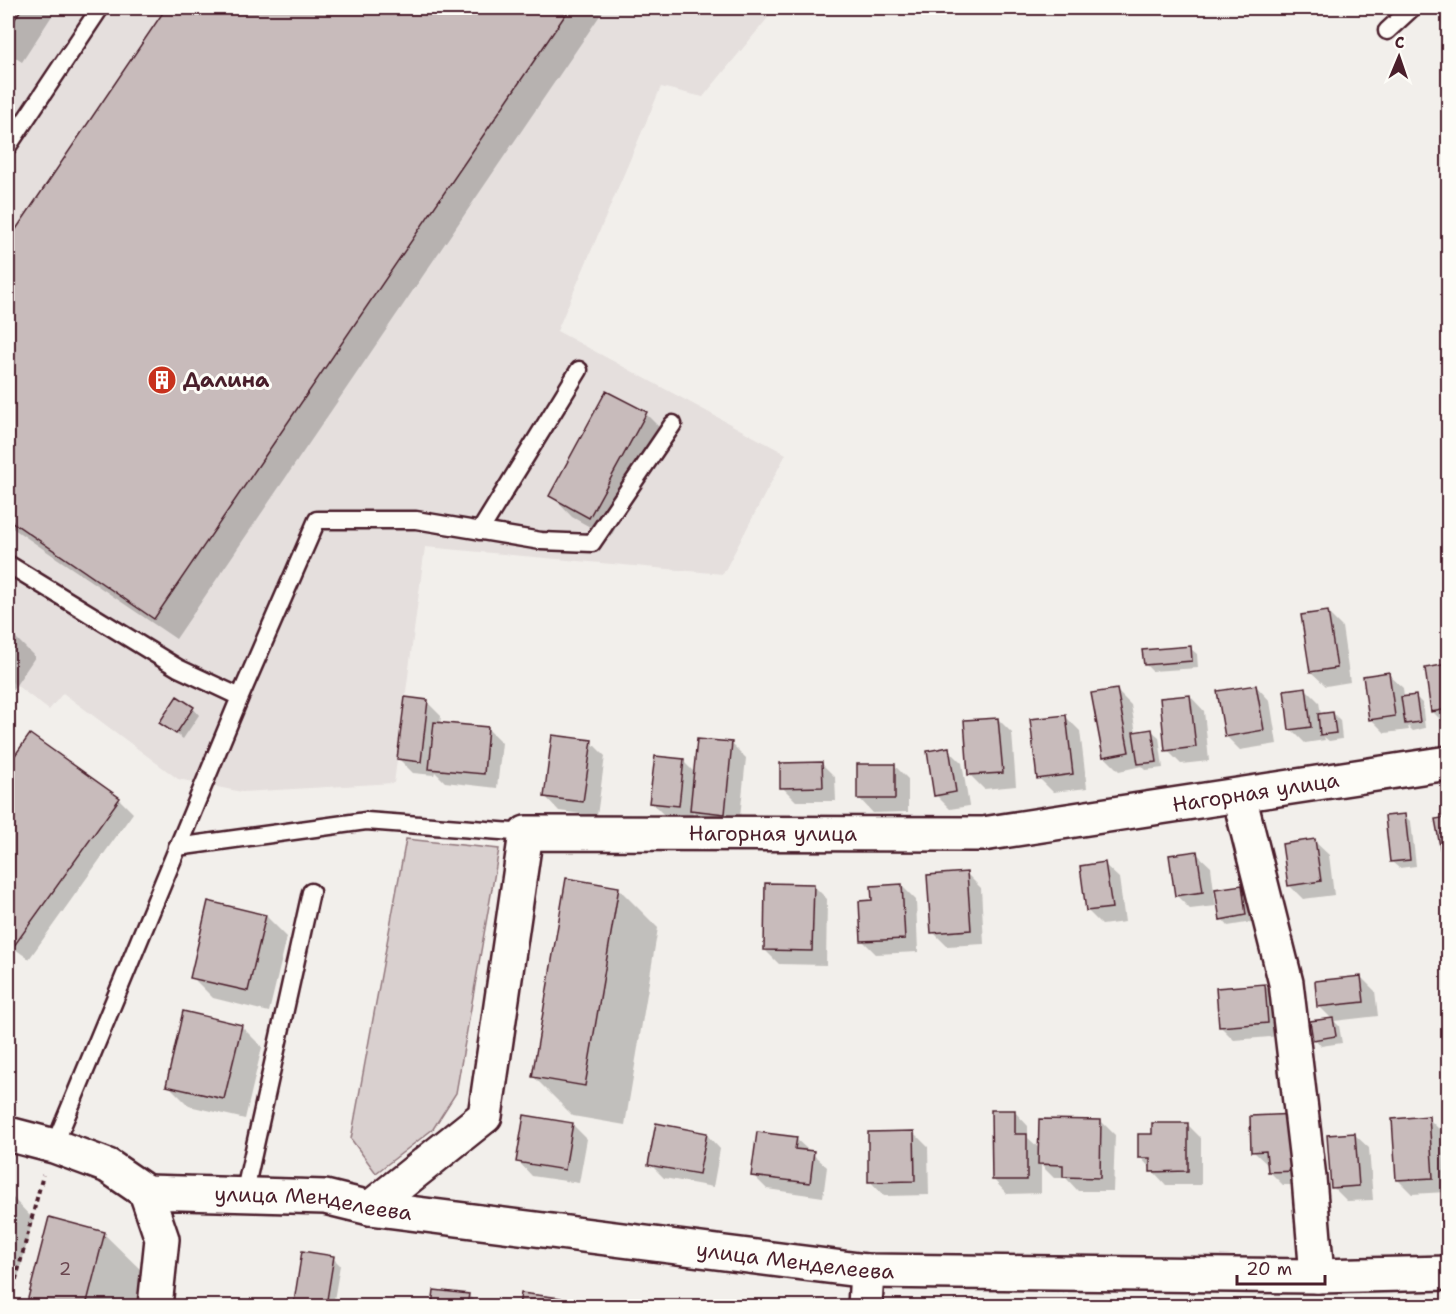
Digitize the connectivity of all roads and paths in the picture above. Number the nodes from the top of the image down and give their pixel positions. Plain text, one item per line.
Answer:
1 (100, 8) edge
2 (1412, 8) edge
3 (1387, 31) dead end
4 (8, 146) edge
5 (579, 370) dead end
6 (673, 424) dead end
7 (480, 531) junction
8 (8, 564) edge
9 (240, 697) junction
10 (1449, 763) edge
11 (1239, 796) junction
12 (526, 833) junction
13 (177, 847) junction
14 (311, 892) dead end
15 (8, 1134) edge
16 (54, 1146) junction
17 (146, 1192) junction
18 (244, 1195) junction
19 (370, 1209) junction
20 (867, 1271) junction
21 (1449, 1273) edge
22 (1317, 1276) junction
23 (9, 1306) edge
24 (155, 1306) edge
25 (865, 1306) edge

1 - 4 lane
2 - 3 lane
5 - 7 lane
6 - 7 lane
7 - 9 lane
8 - 9 lane
9 - 13 lane
10 - 11 street, Нагорная улица
11 - 12 street, Нагорная улица
11 - 22 street
12 - 13 lane
12 - 19 street
13 - 16 lane
14 - 18 lane
15 - 16 street
16 - 17 street
16 - 23 path
17 - 18 street, улица Менделеева
17 - 24 street
18 - 19 street, улица Менделеева
19 - 20 street, улица Менделеева
20 - 22 street, улица Менделеева
20 - 25 street
21 - 22 street, улица Менделеева

